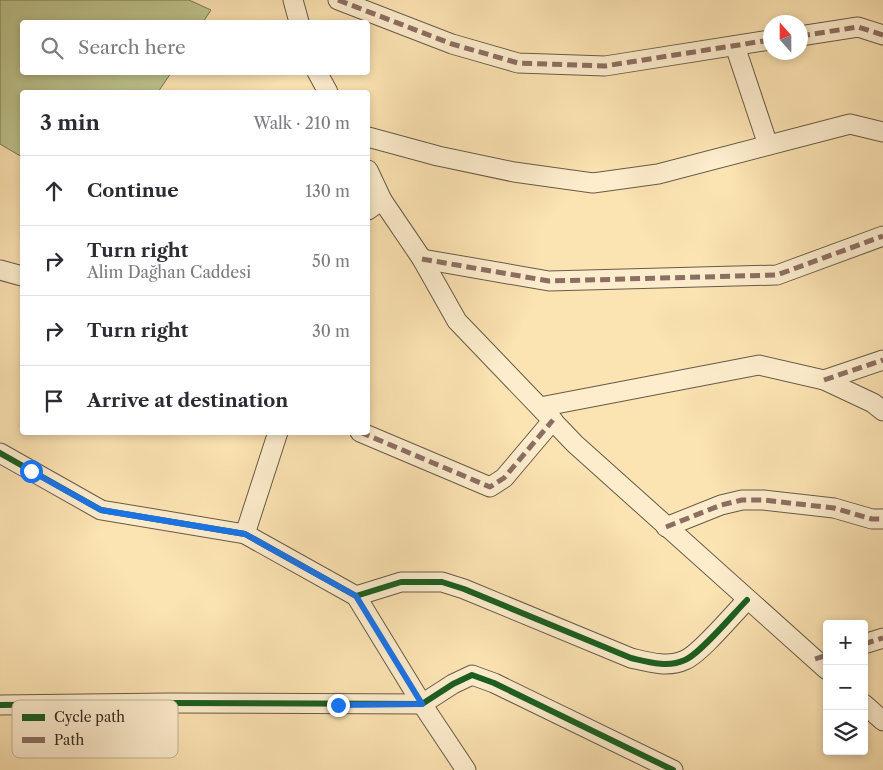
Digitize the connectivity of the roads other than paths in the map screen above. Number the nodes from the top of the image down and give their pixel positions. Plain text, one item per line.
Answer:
1 (293, 0) edge
2 (338, 0) edge
3 (299, 20) edge
4 (808, 35) edge
5 (883, 35) edge
6 (763, 41) edge
7 (735, 46) junction
8 (319, 75) edge
9 (327, 90) edge
10 (883, 132) edge
11 (370, 138) edge
12 (768, 145) junction
13 (370, 180) edge
14 (375, 205) edge
15 (883, 236) edge
16 (422, 259) junction
17 (0, 270) edge
18 (20, 275) edge
19 (883, 360) edge
20 (824, 380) junction
21 (540, 407) junction
22 (883, 410) edge
23 (553, 420) junction
24 (277, 435) edge
25 (367, 435) edge
26 (0, 453) edge
27 (883, 519) edge
28 (666, 527) junction
29 (245, 534) junction
30 (356, 596) junction
31 (747, 600) junction
32 (883, 638) edge
33 (868, 643) edge
34 (823, 661) edge
35 (178, 703) edge
36 (422, 704) junction
37 (868, 707) edge
38 (883, 720) edge
39 (466, 770) edge
40 (673, 770) edge

1 - 3 street
2 - 7 street
4 - 5 street
6 - 7 street
7 - 12 street
8 - 9 street
10 - 12 street
11 - 12 street
13 - 14 street
14 - 16 street
15 - 16 street
16 - 21 street
17 - 18 street
19 - 20 street
20 - 21 street
20 - 22 street
21 - 23 street
23 - 25 street
23 - 28 street
24 - 29 street
26 - 29 street
27 - 28 street
28 - 31 street
29 - 30 street
30 - 31 street
30 - 36 street
31 - 34 street
32 - 33 street
35 - 36 street
36 - 39 street
36 - 40 street
37 - 38 street

